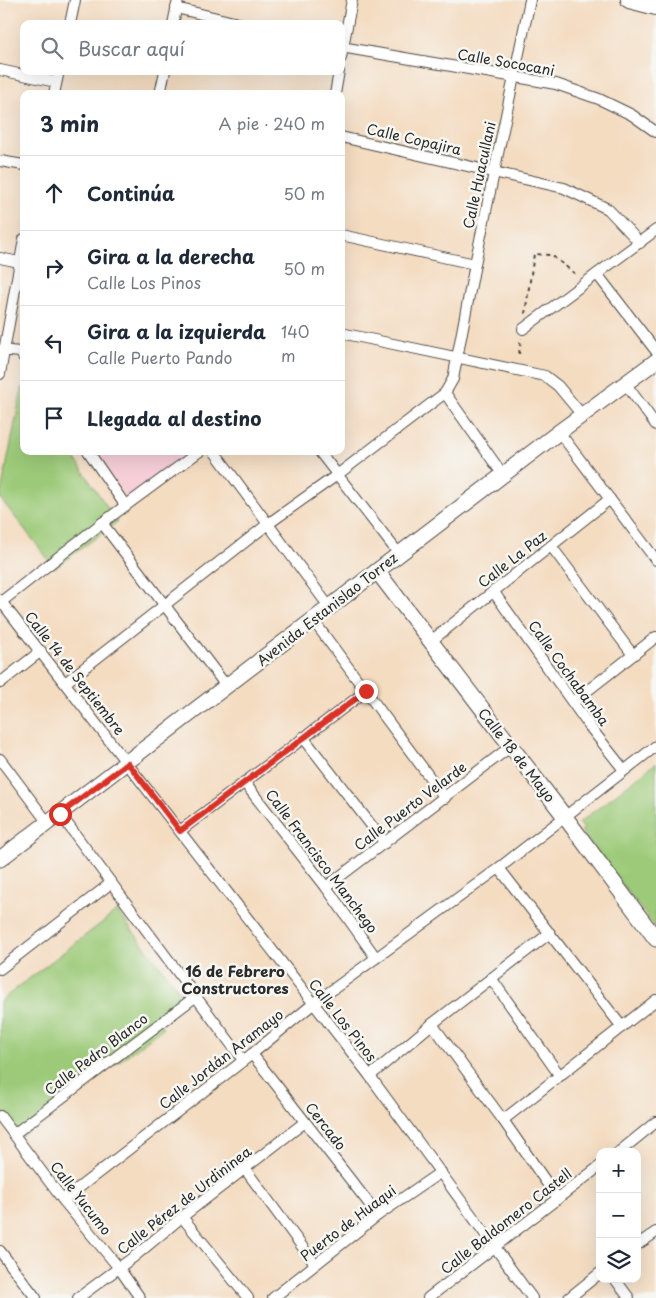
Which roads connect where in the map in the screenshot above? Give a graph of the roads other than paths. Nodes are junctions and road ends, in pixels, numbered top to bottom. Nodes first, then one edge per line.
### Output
1 (75, 0) edge
2 (352, 0) edge
3 (530, 0) edge
4 (628, 0) edge
5 (177, 4) edge
6 (656, 7) edge
7 (71, 20) edge
8 (174, 20) edge
9 (229, 20) edge
10 (345, 33) edge
11 (345, 48) edge
12 (0, 70) edge
13 (20, 74) edge
14 (23, 75) edge
15 (58, 75) edge
16 (163, 75) edge
17 (338, 75) edge
18 (513, 78) junction
19 (56, 82) junction
20 (55, 90) edge
21 (161, 90) edge
22 (336, 90) edge
23 (656, 132) edge
24 (345, 137) edge
25 (0, 161) edge
26 (20, 164) edge
27 (495, 171) junction
28 (656, 230) edge
29 (345, 236) edge
30 (640, 243) junction
31 (0, 258) edge
32 (20, 261) edge
33 (474, 264) junction
34 (20, 266) edge
35 (597, 274) junction
36 (523, 328) road end
37 (345, 334) edge
38 (2, 350) edge
39 (656, 350) edge
40 (20, 353) edge
41 (457, 356) junction
42 (656, 361) edge
43 (0, 374) edge
44 (625, 383) junction
45 (445, 393) junction
46 (582, 415) junction
47 (656, 425) edge
48 (559, 432) junction
49 (91, 455) edge
50 (194, 455) edge
51 (217, 455) edge
52 (322, 455) edge
53 (337, 475) junction
54 (503, 475) junction
55 (610, 499) junction
56 (125, 505) junction
57 (102, 523) junction
58 (268, 524) junction
59 (552, 546) junction
60 (399, 554) junction
61 (656, 560) edge
62 (377, 571) junction
63 (493, 590) junction
64 (1, 601) edge
65 (164, 606) junction
66 (330, 608) junction
67 (313, 620) junction
68 (656, 637) edge
69 (430, 641) junction
70 (41, 651) junction
71 (633, 655) junction
72 (0, 682) edge
73 (65, 683) junction
74 (227, 687) junction
75 (366, 691) junction
76 (572, 702) junction
77 (303, 737) junction
78 (656, 746) edge
79 (510, 747) junction
80 (0, 759) edge
81 (128, 763) junction
82 (624, 770) junction
83 (244, 782) junction
84 (445, 798) junction
85 (565, 817) junction
86 (54, 819) junction
87 (180, 831) junction
88 (386, 843) junction
89 (0, 859) edge
90 (499, 868) junction
91 (111, 883) junction
92 (326, 887) junction
93 (550, 933) junction
94 (656, 938) edge
95 (376, 958) junction
96 (0, 969) edge
97 (491, 978) junction
98 (195, 997) junction
99 (656, 1000) edge
100 (313, 1004) junction
101 (432, 1024) junction
102 (622, 1027) junction
103 (252, 1054) junction
104 (243, 1060) junction
105 (370, 1076) junction
106 (560, 1076) junction
107 (0, 1116) edge
108 (503, 1120) junction
109 (305, 1122) junction
110 (656, 1122) edge
111 (14, 1134) junction
112 (623, 1148) edge
113 (246, 1169) junction
114 (596, 1169) edge
115 (440, 1172) junction
116 (558, 1199) junction
117 (63, 1200) junction
118 (378, 1215) junction
119 (182, 1217) junction
120 (656, 1232) edge
121 (641, 1242) edge
122 (494, 1248) junction
123 (2, 1258) edge
124 (315, 1264) junction
125 (119, 1268) junction
126 (596, 1276) edge
127 (618, 1283) edge
128 (36, 1298) edge
129 (78, 1298) edge
130 (140, 1298) edge
131 (248, 1298) edge
132 (273, 1298) edge
133 (428, 1298) edge
134 (532, 1298) edge
135 (569, 1298) edge
136 (630, 1298) edge

1 - 7 street
2 - 10 street
3 - 18 street, Calle Huacullani
4 - 6 main road
5 - 8 street
5 - 9 street
11 - 18 street, Calle Sococani
12 - 13 street
14 - 19 street
15 - 19 street
16 - 21 street
17 - 22 street
18 - 23 street, Calle Sococani
18 - 27 street, Calle Huacullani
19 - 20 street
24 - 27 street, Calle Copajira
25 - 26 street
27 - 30 street, Calle Copajira
27 - 33 street, Calle Huacullani
28 - 30 street
29 - 33 street
30 - 35 street
31 - 32 street
33 - 41 street, Calle Huacullani
34 - 38 street
35 - 36 street
35 - 39 street
37 - 41 street
38 - 40 street
38 - 43 street
41 - 45 street, Calle Huacullani
41 - 46 street
42 - 44 street, Avenida Estanislao Torrez
44 - 46 street, Avenida Estanislao Torrez
44 - 47 street
45 - 53 street
45 - 54 street
46 - 48 street, Avenida Estanislao Torrez
48 - 54 street, Avenida Estanislao Torrez
48 - 55 street
49 - 56 street
50 - 56 street
51 - 58 street
52 - 53 street
53 - 58 street
53 - 60 street
54 - 60 street, Avenida Estanislao Torrez
55 - 59 street, Calle La Paz
55 - 61 street
56 - 57 street
57 - 64 street
57 - 65 street
58 - 65 street
58 - 66 street
59 - 63 street, Calle La Paz
59 - 71 street
60 - 62 street, Avenida Estanislao Torrez
62 - 66 street, Avenida Estanislao Torrez
62 - 69 street, Calle 18 de Mayo
63 - 69 street, Calle La Paz
63 - 76 street, Calle Cochabamba
64 - 70 street, Calle 14 de Septiembre
65 - 73 street
65 - 74 street
66 - 67 street, Avenida Estanislao Torrez
67 - 74 street, Avenida Estanislao Torrez
67 - 75 street
68 - 71 street
69 - 79 street, Calle 18 de Mayo
70 - 72 street
70 - 73 street, Calle 14 de Septiembre
71 - 76 street
73 - 81 street, Calle 14 de Septiembre
74 - 81 street, Avenida Estanislao Torrez
75 - 77 street
75 - 84 street
76 - 82 street, Calle Cochabamba
77 - 83 street
77 - 88 street
78 - 82 street, Calle Jordán Aramayo
79 - 84 street, Calle Puerto Velarde
79 - 85 street, Calle 18 de Mayo
80 - 86 street
81 - 86 street, Avenida Estanislao Torrez
81 - 87 street, Calle Los Pinos
82 - 85 street, Calle Jordán Aramayo
83 - 87 street
83 - 92 street, Calle Francisco Manchego
84 - 88 street, Calle Puerto Velarde
85 - 90 street, Calle Jordán Aramayo
85 - 94 street, Calle 18 de Mayo
86 - 89 street, Avenida Estanislao Torrez
86 - 91 street
87 - 100 street, Calle Los Pinos
88 - 92 street, Calle Puerto Velarde
90 - 93 street
90 - 95 street, Calle Jordán Aramayo
91 - 96 street
91 - 98 street
92 - 95 street, Calle Francisco Manchego
93 - 97 street
93 - 102 street
95 - 100 street, Calle Jordán Aramayo
97 - 101 street
97 - 106 street
98 - 104 street
98 - 111 street, Calle Pedro Blanco
99 - 102 street
100 - 103 street, Calle Jordán Aramayo
100 - 105 street, Calle Los Pinos
101 - 105 street
101 - 108 street
102 - 106 street
103 - 104 street, Calle Jordán Aramayo
103 - 109 street, Cercado
104 - 117 street, Calle Jordán Aramayo
105 - 115 street, Calle Los Pinos
106 - 108 street
107 - 111 street, Calle Yucumo
108 - 116 street
109 - 113 street, Calle Pérez de Urdininea
109 - 118 street, Cercado
110 - 112 street
111 - 117 street, Calle Yucumo
113 - 119 street, Calle Pérez de Urdininea
113 - 124 street
114 - 116 street, Calle Baldomero Castell
115 - 118 street, Puerto de Huaqui
115 - 122 street, Calle Los Pinos
116 - 122 street, Calle Baldomero Castell
117 - 125 street, Calle Yucumo
118 - 124 street, Puerto de Huaqui
119 - 125 street, Calle Pérez de Urdininea
119 - 131 street
120 - 121 street
122 - 133 street, Calle Baldomero Castell
122 - 134 street, Calle Los Pinos
123 - 128 street
124 - 132 street, Puerto de Huaqui
125 - 129 street, Calle Pérez de Urdininea
125 - 130 street, Calle Yucumo
126 - 135 street
127 - 136 street

